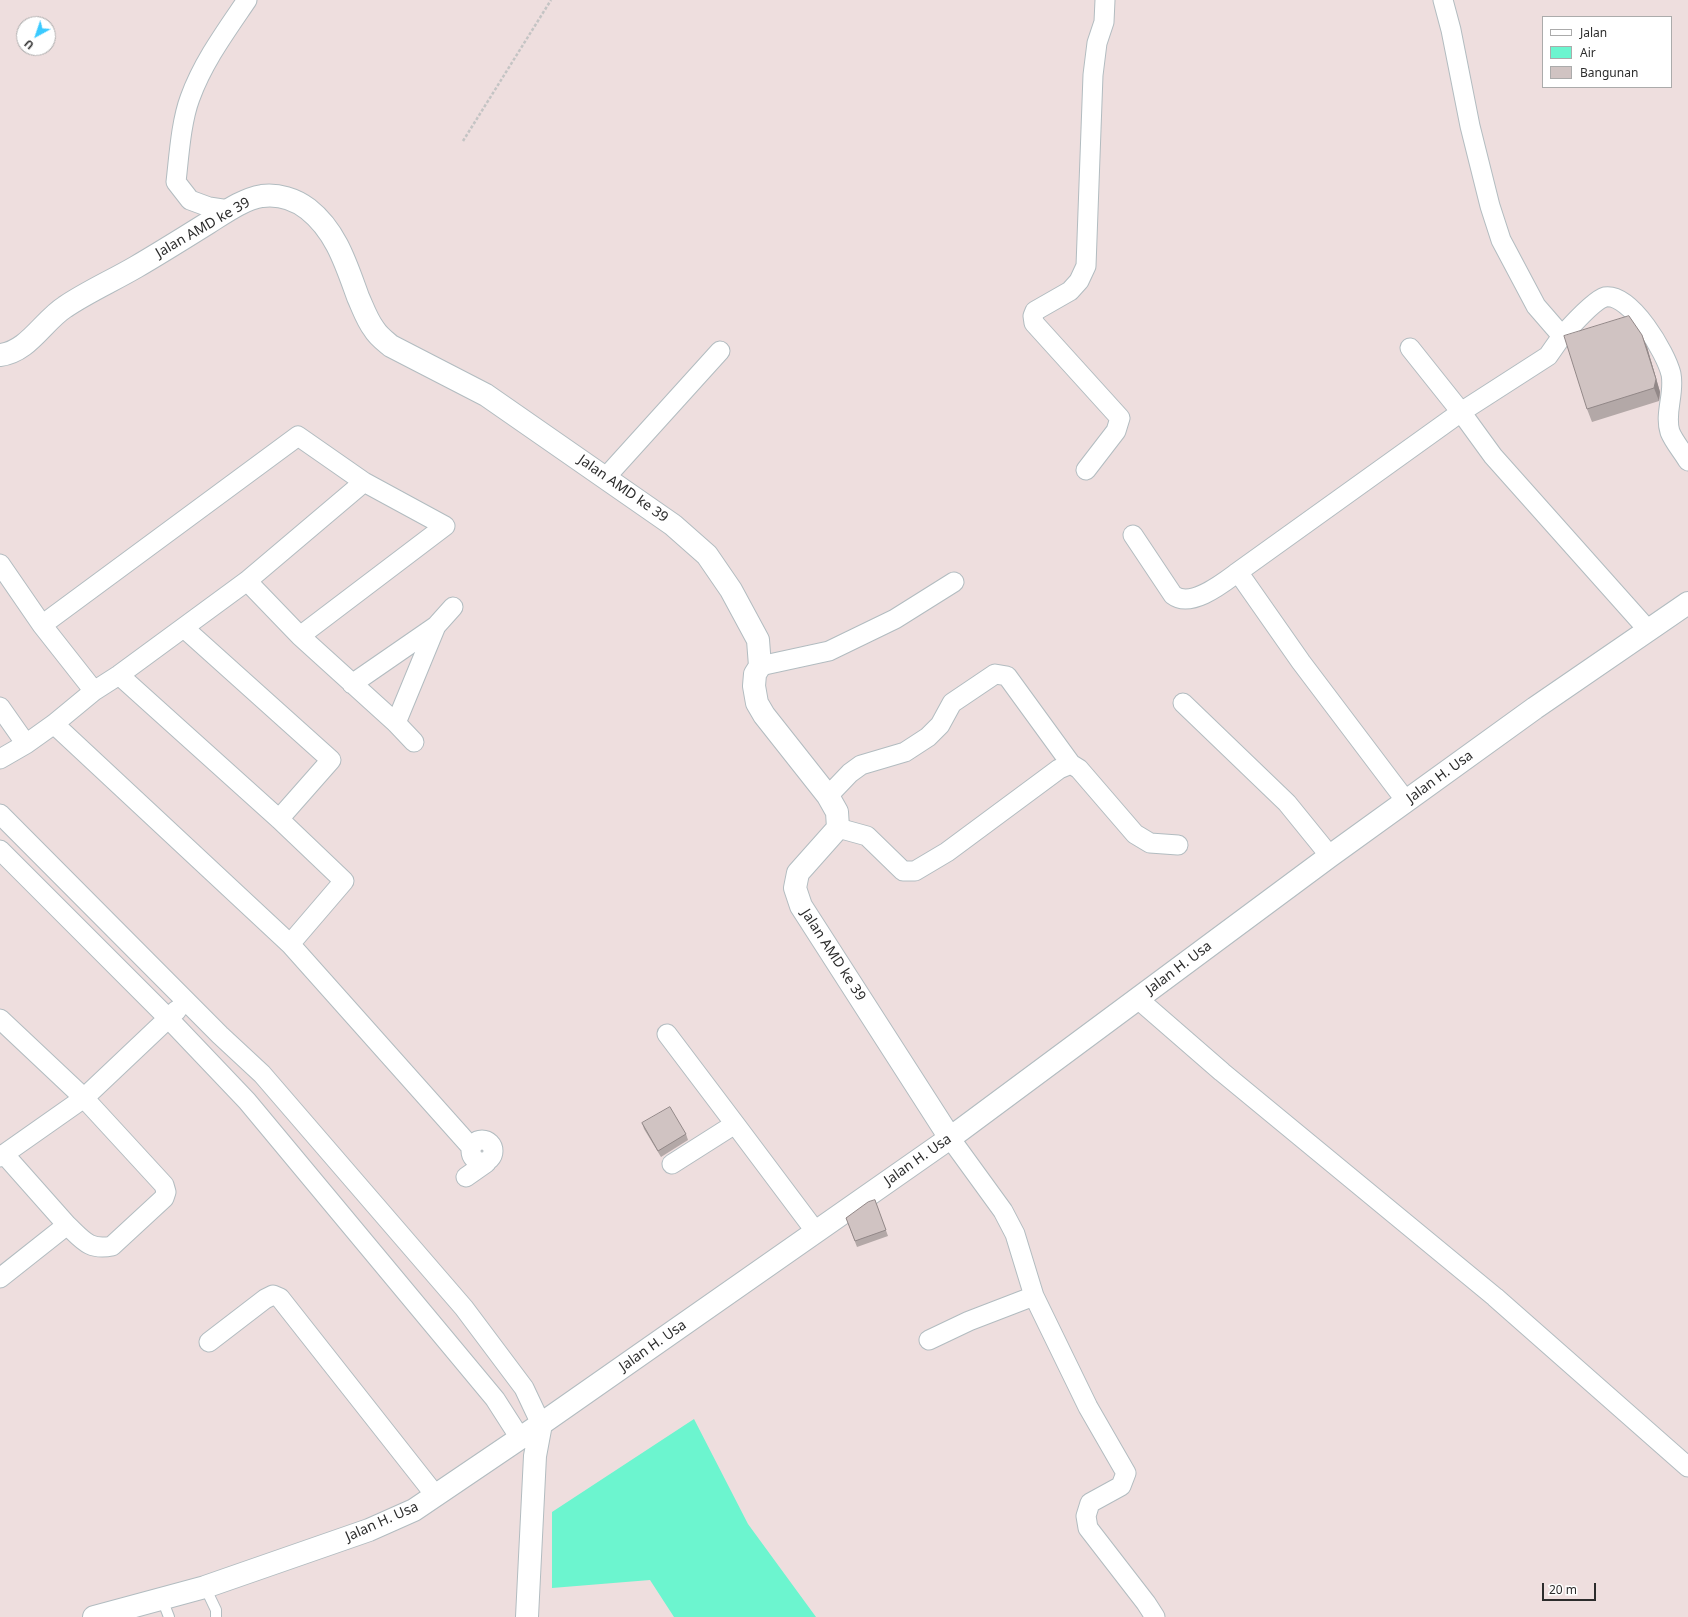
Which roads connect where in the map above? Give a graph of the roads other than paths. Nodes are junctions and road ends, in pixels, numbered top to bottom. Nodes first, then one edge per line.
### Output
1 (246, 0) edge
2 (1105, 0) edge
3 (1443, 0) edge
4 (229, 210) junction
5 (1562, 336) junction
6 (1410, 348) dead end
7 (720, 351) dead end
8 (0, 355) edge
9 (1462, 412) junction
10 (1688, 461) edge
11 (1086, 470) dead end
12 (606, 478) junction
13 (364, 482) junction
14 (1133, 535) dead end
15 (0, 564) edge
16 (1238, 572) junction
17 (246, 581) junction
18 (954, 582) dead end
19 (1688, 603) edge
20 (453, 607) dead end
21 (42, 625) junction
22 (436, 626) junction
23 (184, 628) junction
24 (1649, 630) junction
25 (300, 636) junction
26 (760, 666) junction
27 (119, 675) junction
28 (352, 684) junction
29 (94, 692) junction
30 (1183, 703) dead end
31 (0, 707) edge
32 (396, 723) junction
33 (54, 724) junction
34 (414, 742) dead end
35 (26, 744) junction
36 (0, 759) edge
37 (1071, 764) junction
38 (828, 796) junction
39 (1406, 801) junction
40 (0, 814) edge
41 (279, 819) junction
42 (838, 828) junction
43 (1178, 844) dead end
44 (0, 850) edge
45 (1330, 856) junction
46 (290, 944) junction
47 (1138, 999) junction
48 (187, 1001) junction
49 (168, 1018) junction
50 (0, 1019) edge
51 (667, 1034) dead end
52 (84, 1098) junction
53 (735, 1124) junction
54 (950, 1138) junction
55 (2, 1156) edge
56 (672, 1164) dead end
57 (466, 1177) dead end
58 (67, 1225) junction
59 (816, 1232) junction
60 (0, 1278) edge
61 (1034, 1296) junction
62 (929, 1340) dead end
63 (209, 1342) dead end
64 (541, 1424) junction
65 (520, 1438) junction
66 (535, 1456) junction
67 (1688, 1467) edge
68 (436, 1496) junction
69 (205, 1587) junction
70 (166, 1608) edge
71 (118, 1614) edge
72 (94, 1617) edge
73 (216, 1617) edge
74 (527, 1617) edge
75 (1155, 1617) edge

1 - 4 street
2 - 11 street
3 - 5 street
4 - 8 street, Jalan AMD ke 39
4 - 12 street, Jalan AMD ke 39
5 - 9 street
5 - 10 street
6 - 9 street
7 - 12 street
9 - 16 street
9 - 24 street
12 - 26 street, Jalan AMD ke 39
13 - 17 street
13 - 21 street
13 - 25 street
14 - 16 street
15 - 21 street
16 - 39 street
17 - 23 street
17 - 25 street
18 - 26 street
19 - 24 street, Jalan H. Usa
20 - 22 street
21 - 29 street
22 - 28 street
22 - 32 street
23 - 27 street
23 - 41 street
24 - 39 street, Jalan H. Usa
25 - 28 street
26 - 38 street, Jalan AMD ke 39
27 - 29 street
27 - 41 street
28 - 32 street
29 - 33 street
30 - 45 street
31 - 35 street
32 - 34 street
33 - 35 street
33 - 46 street
35 - 36 street
37 - 38 street
37 - 42 street
37 - 43 street
38 - 42 street, Jalan AMD ke 39
39 - 45 street, Jalan H. Usa
40 - 48 street
41 - 46 street
42 - 54 street, Jalan AMD ke 39
44 - 49 street
45 - 47 street, Jalan H. Usa
46 - 57 street
47 - 54 street, Jalan H. Usa
47 - 67 street
48 - 49 street
48 - 64 street
49 - 52 street
49 - 65 street
50 - 52 street
51 - 53 street
52 - 55 street
52 - 58 street
53 - 56 street
53 - 59 street
54 - 59 street, Jalan H. Usa
54 - 61 street
55 - 58 street
58 - 60 street
59 - 64 street, Jalan H. Usa
61 - 62 street
61 - 75 street
63 - 68 street
64 - 65 street, Jalan H. Usa
64 - 66 street
65 - 66 street
65 - 68 street, Jalan H. Usa
66 - 74 street
68 - 69 street, Jalan H. Usa
69 - 70 street, Jalan H. Usa
69 - 73 lane
70 - 71 street, Jalan H. Usa
71 - 72 street, Jalan H. Usa

